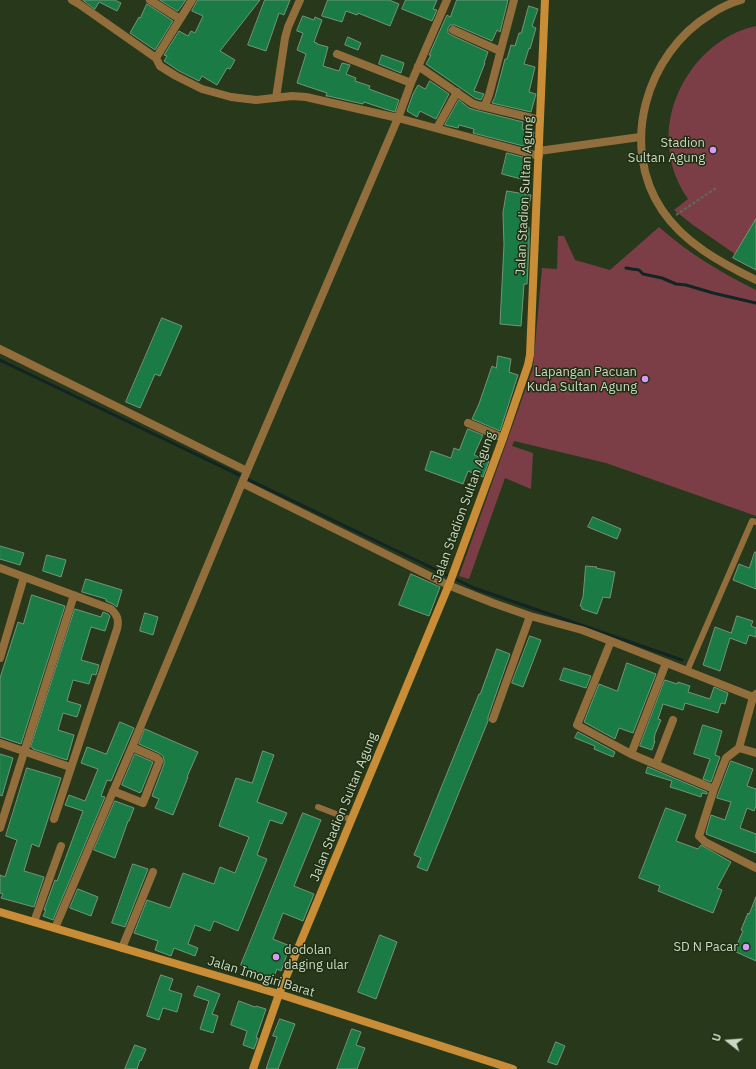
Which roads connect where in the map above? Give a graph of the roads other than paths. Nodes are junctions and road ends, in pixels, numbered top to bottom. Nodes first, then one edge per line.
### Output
1 (150, 0) edge
2 (192, 0) edge
3 (300, 0) edge
4 (447, 0) edge
5 (514, 0) edge
6 (545, 0) edge
7 (737, 0) edge
8 (77, 1) edge
9 (180, 19) junction
10 (453, 30) dead end
11 (500, 51) junction
12 (337, 54) dead end
13 (156, 58) junction
14 (418, 66) junction
15 (411, 83) junction
16 (457, 92) junction
17 (276, 98) junction
18 (482, 106) junction
19 (398, 118) junction
20 (540, 120) junction
21 (437, 128) junction
22 (640, 137) junction
23 (539, 154) junction
24 (756, 280) edge
25 (0, 349) edge
26 (468, 423) dead end
27 (503, 438) junction
28 (245, 477) junction
29 (756, 522) edge
30 (0, 568) edge
31 (24, 577) junction
32 (449, 583) junction
33 (74, 596) junction
34 (530, 616) junction
35 (611, 641) junction
36 (0, 658) edge
37 (666, 663) junction
38 (687, 671) junction
39 (754, 696) edge
40 (493, 719) dead end
41 (672, 720) dead end
42 (0, 743) edge
43 (132, 747) junction
44 (739, 748) junction
45 (24, 751) junction
46 (756, 753) edge
47 (631, 754) junction
48 (656, 764) junction
49 (70, 767) junction
50 (714, 789) junction
51 (113, 791) junction
52 (318, 806) dead end
53 (54, 819) dead end
54 (352, 820) junction
55 (0, 828) edge
56 (61, 846) dead end
57 (756, 868) edge
58 (153, 872) dead end
59 (0, 912) edge
60 (34, 922) junction
61 (55, 928) junction
62 (122, 948) junction
63 (279, 994) junction
64 (253, 1069) edge
65 (513, 1069) edge

1 - 9 street
2 - 9 street
3 - 17 street
4 - 14 street
5 - 11 street
6 - 20 main road, Jalan Stadion Sultan Agung
7 - 22 street
8 - 13 street
9 - 13 street
10 - 11 street
11 - 18 street
12 - 15 street
13 - 17 street
14 - 15 street
14 - 16 street
15 - 19 street
16 - 18 street
16 - 21 street
17 - 19 street
18 - 20 street
19 - 21 street
19 - 28 street
20 - 23 main road, Jalan Stadion Sultan Agung
21 - 23 street
22 - 23 street
22 - 24 street
23 - 27 main road, Jalan Stadion Sultan Agung
25 - 28 street
26 - 27 street
27 - 32 main road, Jalan Stadion Sultan Agung
28 - 32 street
28 - 43 street
29 - 38 lane
30 - 31 street
31 - 33 street
31 - 36 street
32 - 34 street
32 - 54 main road, Jalan Stadion Sultan Agung
33 - 45 street
33 - 49 street
34 - 35 street
34 - 40 street
35 - 37 street
35 - 47 street
37 - 38 street
37 - 47 street
38 - 39 street
39 - 44 street
41 - 48 street
42 - 45 street
43 - 51 street
43 - 51 street
44 - 46 street
44 - 50 street
45 - 49 street
45 - 55 street
47 - 48 street
48 - 50 street
49 - 53 street
50 - 57 street
51 - 61 street
52 - 54 lane
54 - 63 main road, Jalan Stadion Sultan Agung
56 - 60 street
58 - 62 street
59 - 60 main road, Jalan Imogiri Barat
60 - 61 main road, Jalan Imogiri Barat
61 - 62 main road, Jalan Imogiri Barat
62 - 63 main road, Jalan Imogiri Barat
63 - 64 main road, Jalan Stadion Sultan Agung
63 - 65 main road, Jalan Imogiri Barat

